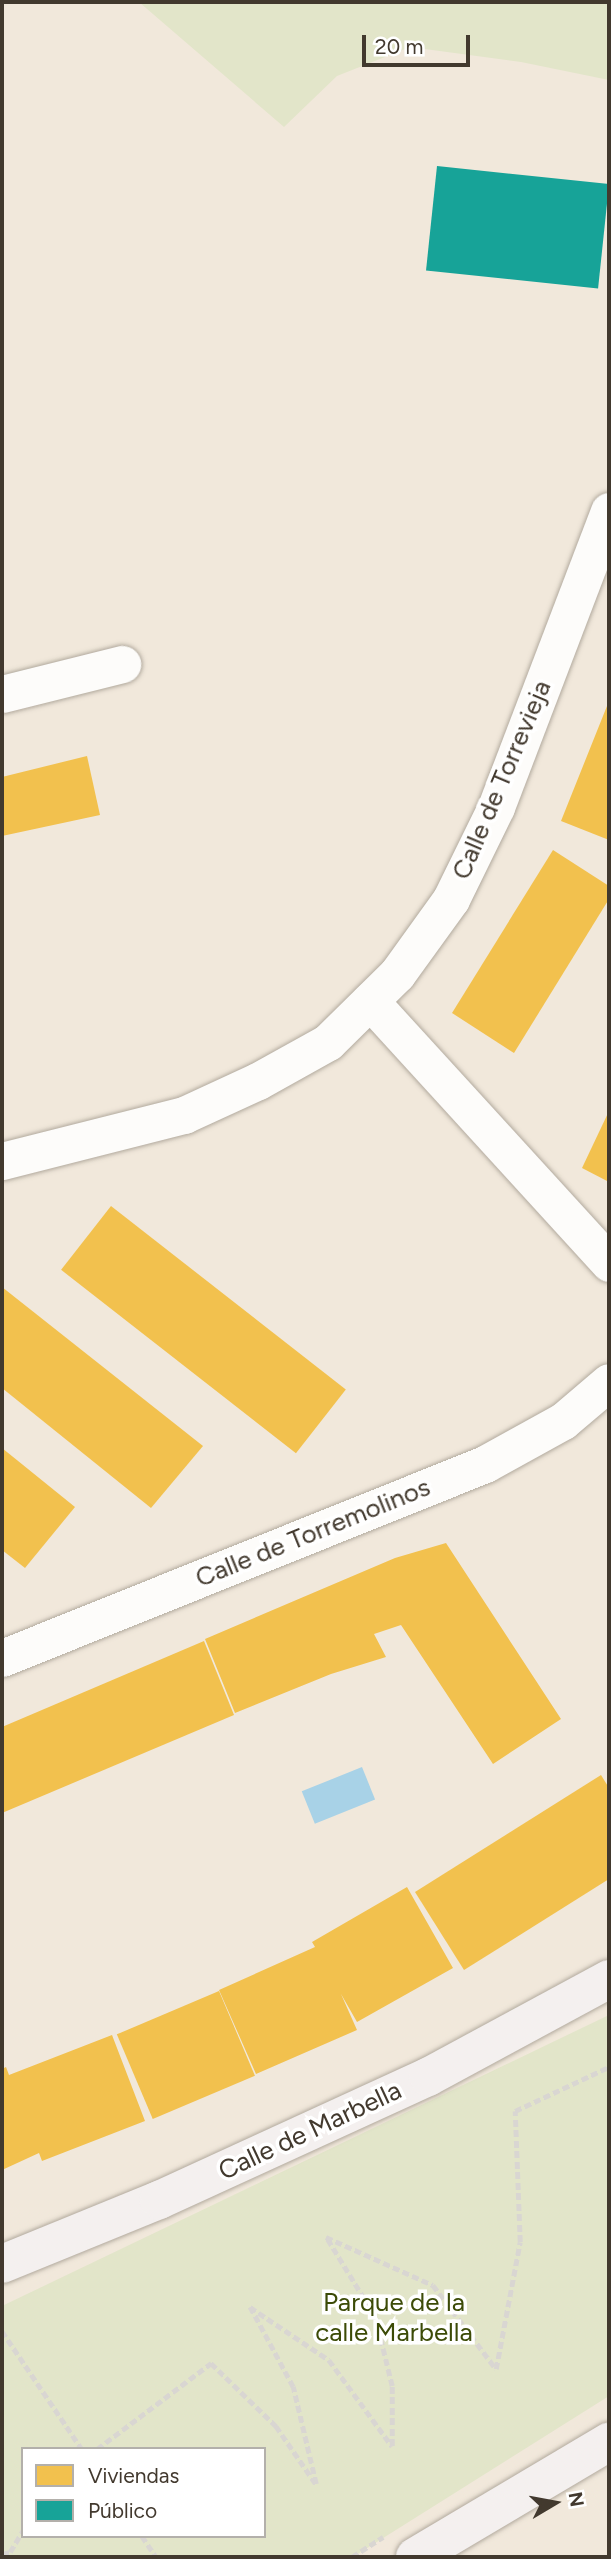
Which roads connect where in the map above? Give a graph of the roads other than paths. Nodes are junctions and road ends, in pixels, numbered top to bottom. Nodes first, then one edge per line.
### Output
1 (609, 511) edge
2 (121, 664) dead end
3 (2, 694) edge
4 (370, 1001) junction
5 (2, 1161) edge
6 (609, 1263) edge
7 (609, 1382) edge
8 (2, 1658) edge
9 (609, 1979) edge
10 (2, 2264) edge
11 (609, 2442) edge
12 (415, 2557) edge

1 - 4 street, Calle de Torrevieja
2 - 3 street
4 - 5 street, Calle de Torrevieja
4 - 6 street
7 - 8 street, Calle de Torremolinos
9 - 10 street, Calle de Marbella
11 - 12 street

